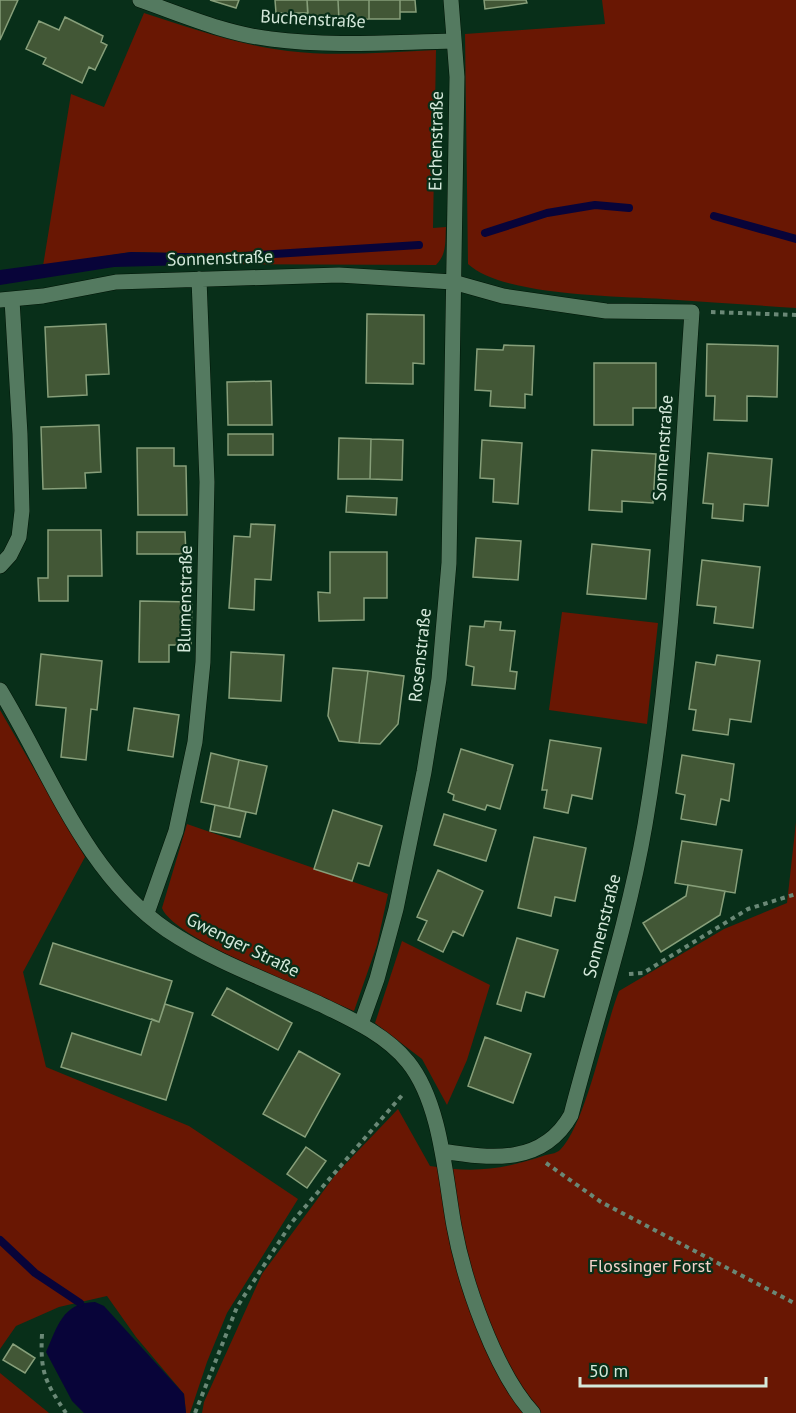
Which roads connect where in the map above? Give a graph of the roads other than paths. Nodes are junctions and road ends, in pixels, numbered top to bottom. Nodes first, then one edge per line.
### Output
1 (140, 0) edge
2 (451, 0) edge
3 (454, 41) junction
4 (199, 279) junction
5 (453, 282) junction
6 (6, 300) edge
7 (0, 566) edge
8 (0, 690) edge
9 (147, 914) junction
10 (361, 1024) junction
11 (442, 1151) junction
12 (533, 1413) edge

1 - 3 street, Buchenstraße
2 - 3 street, Eichenstraße
3 - 5 street, Eichenstraße
4 - 5 street, Sonnenstraße
4 - 6 street, Sonnenstraße
4 - 9 street, Blumenstraße
5 - 10 street, Rosenstraße
5 - 11 street, Sonnenstraße
6 - 7 street, Sonnenstraße
8 - 9 street, Gwenger Straße
9 - 10 street, Gwenger Straße
10 - 11 street, Gwenger Straße
11 - 12 street, Gwenger Straße

